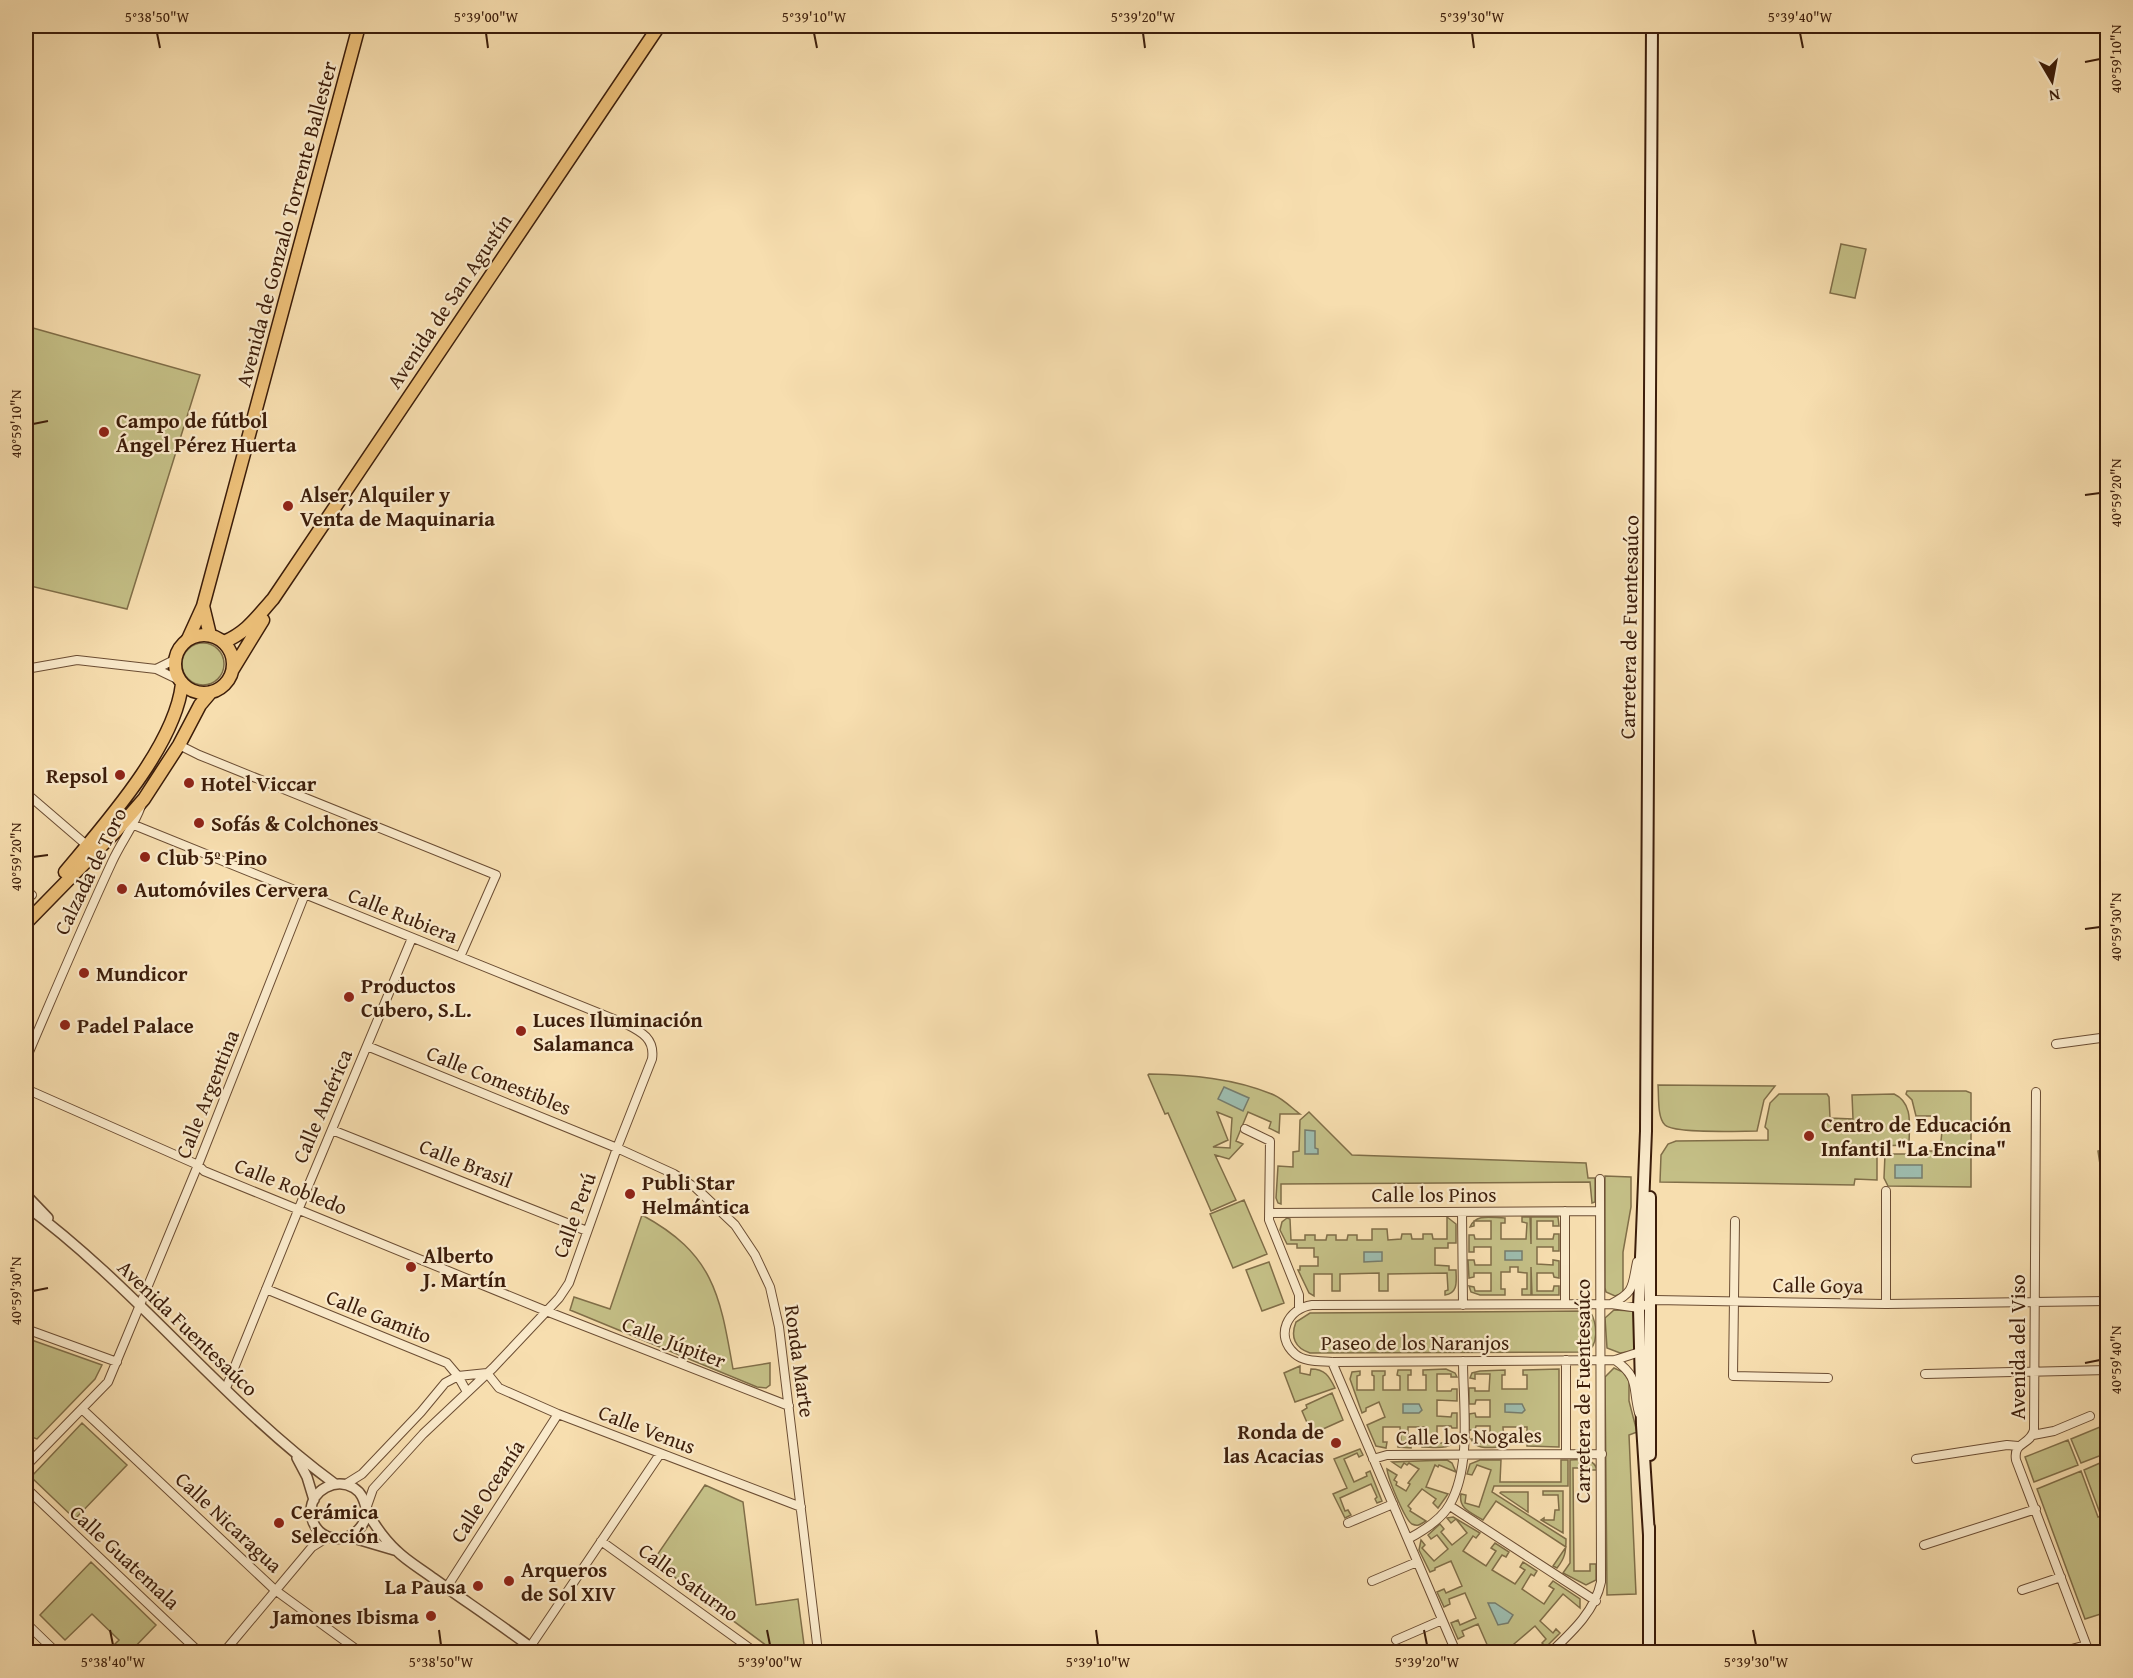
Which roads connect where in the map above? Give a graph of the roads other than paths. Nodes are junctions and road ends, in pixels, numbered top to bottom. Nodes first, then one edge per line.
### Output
1 (359, 26) edge
2 (659, 26) edge
3 (1652, 26) edge
4 (273, 599) junction
5 (203, 606) junction
6 (210, 635) junction
7 (188, 639) junction
8 (224, 642) junction
9 (174, 660) junction
10 (26, 669) edge
11 (156, 669) junction
12 (232, 670) junction
13 (181, 682) junction
14 (211, 692) junction
15 (179, 745) junction
16 (26, 793) edge
17 (144, 798) junction
18 (134, 825) junction
19 (83, 842) dead end
20 (305, 894) junction
21 (26, 922) edge
22 (412, 938) junction
23 (460, 957) junction
24 (2108, 1037) edge
25 (2056, 1044) dead end
26 (652, 1045) joint
27 (367, 1046) junction
28 (26, 1059) edge
29 (26, 1089) edge
30 (2036, 1092) dead end
31 (1245, 1129) dead end
32 (332, 1130) junction
33 (1646, 1131) junction
34 (617, 1148) junction
35 (198, 1165) junction
36 (1600, 1179) dead end
37 (1886, 1191) dead end
38 (26, 1195) edge
39 (26, 1206) edge
40 (299, 1208) junction
41 (1600, 1210) junction
42 (1565, 1211) junction
43 (1462, 1212) junction
44 (1269, 1213) junction
45 (1735, 1221) dead end
46 (55, 1227) junction
47 (587, 1231) junction
48 (1641, 1242) junction
49 (1640, 1274) junction
50 (266, 1289) junction
51 (2108, 1301) edge
52 (1650, 1302) junction
53 (1734, 1302) junction
54 (2035, 1303) junction
55 (1565, 1304) junction
56 (1600, 1304) junction
57 (1611, 1304) junction
58 (1886, 1304) junction
59 (139, 1305) junction
60 (1463, 1305) junction
61 (1299, 1308) junction
62 (1640, 1308) junction
63 (546, 1311) junction
64 (26, 1329) edge
65 (1645, 1350) junction
66 (1566, 1360) junction
67 (1601, 1360) junction
68 (1615, 1360) junction
69 (1463, 1361) junction
70 (117, 1362) junction
71 (1332, 1362) junction
72 (2108, 1370) edge
73 (2034, 1372) junction
74 (487, 1373) junction
75 (1925, 1374) dead end
76 (458, 1376) junction
77 (1828, 1378) dead end
78 (226, 1388) junction
79 (466, 1392) junction
80 (789, 1406) junction
81 (82, 1409) junction
82 (558, 1414) junction
83 (2090, 1416) dead end
84 (1642, 1425) junction
85 (2032, 1436) junction
86 (2018, 1446) junction
87 (660, 1454) junction
88 (1464, 1454) junction
89 (1566, 1454) junction
90 (1602, 1454) junction
91 (296, 1456) junction
92 (1373, 1459) junction
93 (1916, 1459) dead end
94 (26, 1466) edge
95 (335, 1484) junction
96 (346, 1484) junction
97 (26, 1488) edge
98 (314, 1500) junction
99 (1393, 1504) junction
100 (1450, 1506) junction
101 (801, 1507) junction
102 (367, 1509) junction
103 (2036, 1509) junction
104 (1348, 1523) dead end
105 (316, 1526) junction
106 (1649, 1535) junction
107 (328, 1537) junction
108 (350, 1537) junction
109 (1408, 1539) junction
110 (601, 1541) junction
111 (1924, 1545) dead end
112 (312, 1547) junction
113 (396, 1551) junction
114 (1417, 1562) junction
115 (2061, 1577) junction
116 (1372, 1581) dead end
117 (447, 1587) junction
118 (274, 1590) junction
119 (2022, 1590) dead end
120 (1596, 1601) junction
121 (1442, 1620) junction
122 (26, 1623) edge
123 (1396, 1640) dead end
124 (2088, 1649) edge
125 (533, 1650) edge
126 (56, 1653) edge
127 (199, 1653) edge
128 (224, 1653) edge
129 (360, 1653) edge
130 (755, 1653) edge
131 (818, 1653) edge
132 (1456, 1653) edge
133 (1551, 1653) edge
134 (1649, 1653) edge
135 (2061, 1653) edge

1 - 5 main road, Avenida de Gonzalo Torrente Ballester
2 - 4 main road, Avenida de San Agustín
3 - 33 main road, Carretera de Fuentesaúco
4 - 8 main road, Avenida de San Agustín
4 - 12 main road, Avenida de San Agustín
5 - 6 main road, Avenida de Gonzalo Torrente Ballester
5 - 7 main road, Avenida de Gonzalo Torrente Ballester
6 - 7 main road
6 - 8 main road
7 - 9 main road
8 - 12 main road
9 - 11 street
9 - 13 main road
10 - 11 street
11 - 13 street
12 - 14 main road
13 - 14 main road
13 - 21 main road
14 - 15 main road
15 - 17 main road
15 - 23 street
16 - 19 street
17 - 18 street, Calzada de Toro
17 - 21 main road
18 - 20 street, Calle Rubiera
18 - 28 street, Calzada de Toro
20 - 22 street, Calle Rubiera
20 - 35 street, Calle Argentina
22 - 23 street, Calle Rubiera
22 - 27 street, Calle América
23 - 26 street, Calle Rubiera
24 - 25 street
26 - 34 street, Calle Perú
27 - 32 street, Calle América
27 - 34 street, Calle Comestibles
29 - 35 street, Calle Robledo
30 - 54 street, Avenida del Viso
31 - 44 street
32 - 40 street, Calle América
32 - 47 street, Calle Brasil
33 - 48 main road, Carretera de Fuentesaúco
33 - 52 main road, Carretera de Fuentesaúco
34 - 47 street, Calle Perú
34 - 80 street, Ronda Marte
35 - 40 street, Calle Robledo
35 - 59 street, Calle Argentina
36 - 41 street, Carretera de Fuentesaúco
37 - 58 street, Calle Goya
38 - 46 street, Avenida Fuentesaúco
39 - 46 street, Avenida Fuentesaúco
40 - 50 street, Calle América
40 - 63 street, Calle Robledo
41 - 42 street, Calle los Pinos
41 - 56 street, Carretera de Fuentesaúco
42 - 43 street, Calle los Pinos
42 - 55 street
43 - 44 street, Calle los Pinos
43 - 60 street
44 - 61 street
45 - 53 street
46 - 59 street, Avenida Fuentesaúco
47 - 63 street, Calle Perú
48 - 49 main road, Carretera de Fuentesaúco
48 - 57 street
49 - 52 main road
49 - 62 main road, Carretera de Fuentesaúco
50 - 76 street, Calle Gamito
50 - 78 street, Calle América
51 - 54 street
52 - 53 street, Calle Goya
52 - 62 street, Calle Goya
52 - 65 main road, Carretera de Fuentesaúco
53 - 58 street, Calle Goya
53 - 77 street
54 - 58 street
54 - 73 street, Avenida del Viso
55 - 56 street, Paseo de los Naranjos
55 - 60 street, Paseo de los Naranjos
56 - 57 street, Paseo de los Naranjos
56 - 67 street, Carretera de Fuentesaúco
57 - 62 street, Paseo de los Naranjos
59 - 70 street, Calle Argentina
59 - 78 street, Avenida Fuentesaúco
60 - 61 street, Paseo de los Naranjos
61 - 71 street, Paseo de los Naranjos
62 - 65 main road, Carretera de Fuentesaúco
63 - 74 street, Calle Perú
63 - 80 street, Calle Júpiter
64 - 70 street
65 - 68 street, Paseo de los Naranjos
65 - 84 main road, Carretera de Fuentesaúco
65 - 106 main road, Carretera de Fuentesaúco
66 - 67 street, Paseo de los Naranjos
66 - 69 street, Paseo de los Naranjos
66 - 89 street
67 - 68 street, Paseo de los Naranjos
67 - 90 street, Carretera de Fuentesaúco
68 - 84 street
69 - 71 street, Paseo de los Naranjos
69 - 88 street
70 - 81 street, Calle Argentina
71 - 92 street
72 - 73 street
73 - 75 street
73 - 85 street, Avenida del Viso
74 - 76 street
74 - 79 street, Calle Perú
74 - 82 street, Calle Venus
76 - 79 street, Calle Gamito
76 - 96 street
78 - 91 street, Avenida Fuentesaúco
79 - 102 street, Calle Perú
80 - 101 street, Ronda Marte
81 - 94 street, Calle Argentina
81 - 118 street, Calle Nicaragua
82 - 87 street, Calle Venus
82 - 117 street, Calle Oceanía
83 - 85 street
84 - 106 main road, Carretera de Fuentesaúco
85 - 86 street, Avenida del Viso
86 - 93 street
86 - 103 street, Avenida del Viso
87 - 101 street, Calle Venus
87 - 110 street
88 - 89 street, Calle los Nogales
88 - 92 street, Calle los Nogales
88 - 100 street
89 - 90 street, Calle los Nogales
90 - 120 street, Carretera de Fuentesaúco
91 - 95 street, Avenida Fuentesaúco
91 - 98 street, Avenida Fuentesaúco
92 - 99 street
95 - 96 street
95 - 98 street
96 - 102 street
97 - 127 street, Calle Guatemala
98 - 105 street
99 - 104 street
99 - 109 street
100 - 109 street
100 - 120 street
101 - 131 street, Ronda Marte
102 - 108 street
102 - 113 street
103 - 111 street
103 - 115 street, Avenida del Viso
105 - 107 street
105 - 112 street
106 - 134 main road, Carretera de Fuentesaúco
107 - 108 street
107 - 112 street
108 - 113 street
109 - 114 street
110 - 125 street
110 - 130 street, Calle Saturno
112 - 118 street
113 - 117 street
114 - 116 street
114 - 121 street
115 - 119 street
115 - 124 street, Avenida del Viso
117 - 125 street
118 - 128 street
118 - 129 street, Calle Nicaragua
120 - 133 street
121 - 123 street
121 - 132 street
122 - 126 street
124 - 135 street

